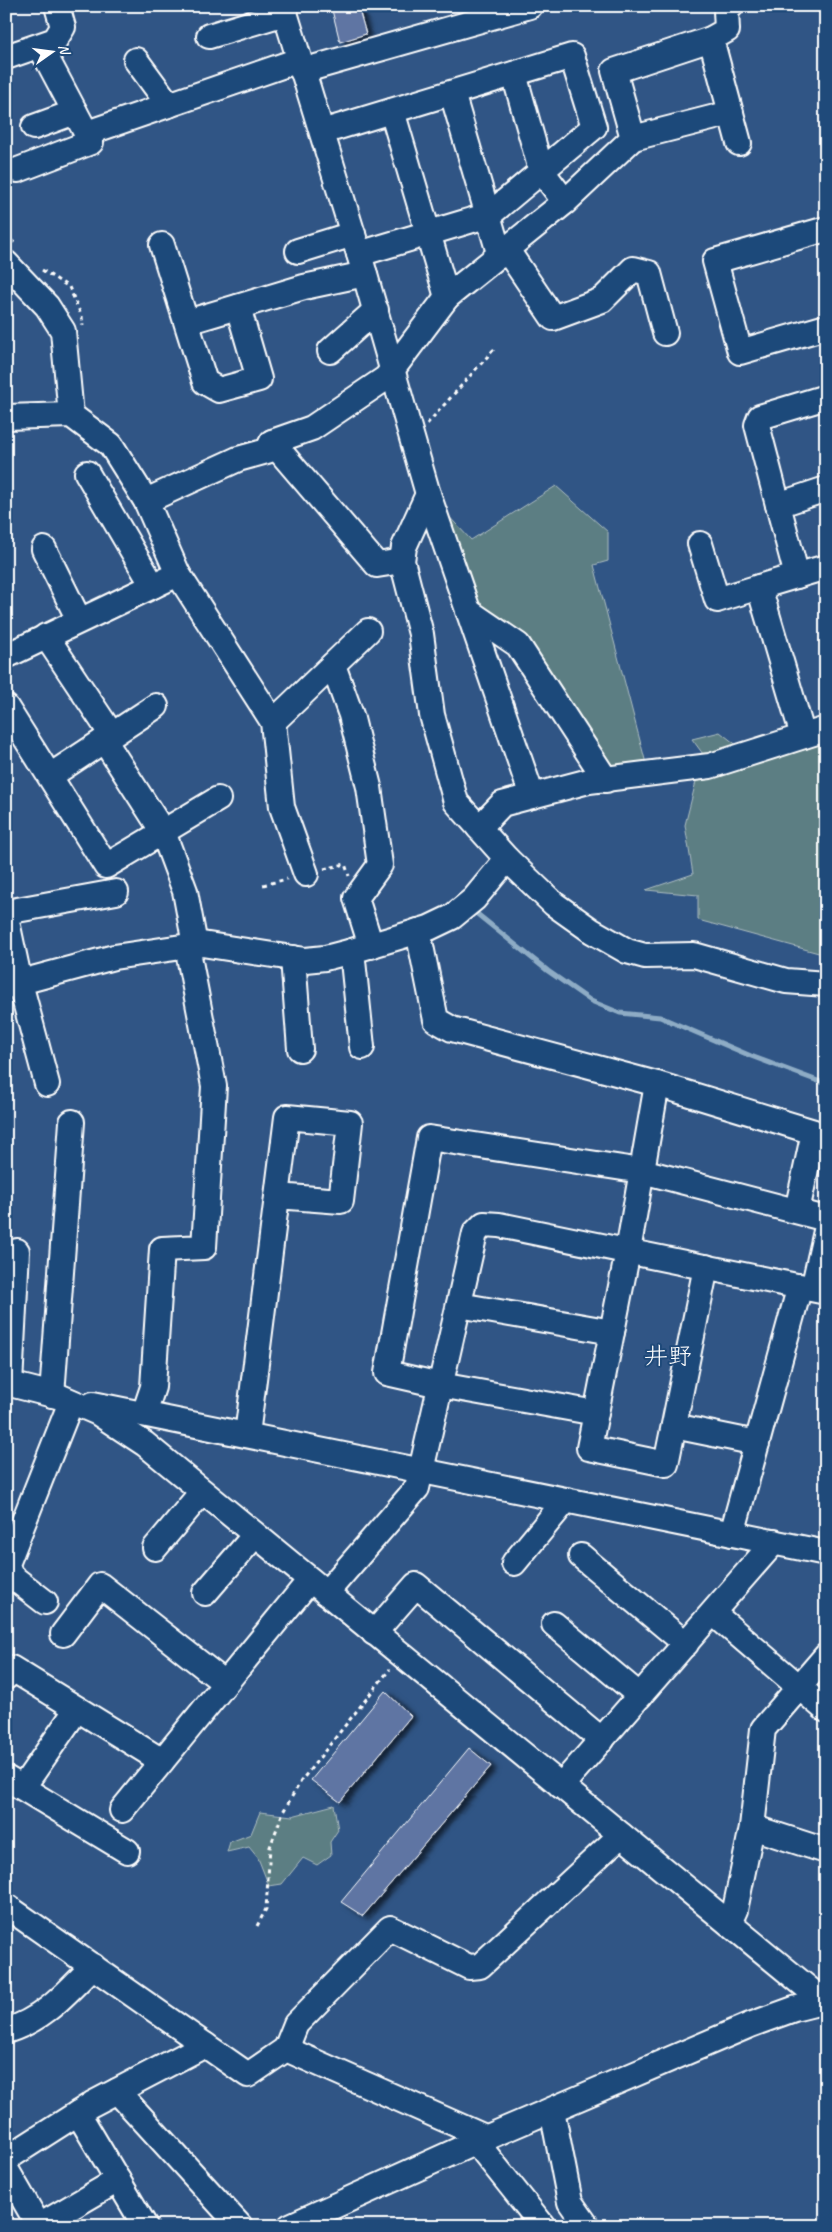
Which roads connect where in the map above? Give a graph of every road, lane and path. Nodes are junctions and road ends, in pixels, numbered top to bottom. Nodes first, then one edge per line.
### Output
1 (57, 6) edge
2 (530, 6) edge
3 (731, 6) edge
4 (284, 10) edge
5 (496, 11) edge
6 (209, 36) dead end
7 (710, 39) junction
8 (40, 46) junction
9 (6, 57) edge
10 (136, 60) dead end
11 (300, 65) junction
12 (514, 74) junction
13 (452, 93) junction
14 (169, 105) junction
15 (392, 111) junction
16 (76, 112) junction
17 (731, 113) junction
18 (34, 127) dead end
19 (322, 132) junction
20 (87, 133) junction
21 (633, 138) junction
22 (739, 143) dead end
23 (18, 170) dead end
24 (541, 170) junction
25 (565, 202) junction
26 (489, 215) junction
27 (826, 229) edge
28 (428, 232) junction
29 (162, 246) dead end
30 (298, 251) dead end
31 (504, 253) junction
32 (359, 254) junction
33 (6, 263) edge
34 (447, 297) junction
35 (238, 307) junction
36 (376, 310) junction
37 (187, 322) junction
38 (826, 327) edge
39 (664, 333) dead end
40 (495, 348) dead end
41 (330, 351) dead end
42 (393, 369) junction
43 (826, 398) edge
44 (72, 415) junction
45 (6, 417) edge
46 (412, 440) junction
47 (272, 442) junction
48 (87, 473) dead end
49 (826, 490) edge
50 (428, 494) junction
51 (146, 502) junction
52 (778, 505) junction
53 (700, 544) dead end
54 (44, 549) dead end
55 (402, 561) junction
56 (826, 567) edge
57 (178, 574) junction
58 (797, 576) junction
59 (152, 586) junction
60 (759, 587) junction
61 (468, 611) junction
62 (78, 620) junction
63 (368, 631) dead end
64 (46, 636) junction
65 (6, 656) edge
66 (333, 665) junction
67 (6, 706) edge
68 (156, 706) dead end
69 (273, 722) junction
70 (826, 729) edge
71 (804, 736) junction
72 (108, 738) junction
73 (50, 776) junction
74 (606, 780) junction
75 (532, 796) junction
76 (218, 799) dead end
77 (479, 828) junction
78 (163, 832) junction
79 (507, 859) junction
80 (306, 874) dead end
81 (116, 892) dead end
82 (6, 912) edge
83 (6, 917) edge
84 (418, 931) junction
85 (191, 945) junction
86 (362, 949) junction
87 (10, 955) edge
88 (293, 958) junction
89 (13, 984) edge
90 (826, 984) edge
91 (362, 1047) dead end
92 (300, 1049) dead end
93 (47, 1084) dead end
94 (657, 1084) junction
95 (72, 1122) dead end
96 (642, 1170) junction
97 (277, 1196) dead end
98 (797, 1211) junction
99 (826, 1219) edge
100 (826, 1231) edge
101 (17, 1251) dead end
102 (628, 1251) junction
103 (706, 1267) junction
104 (813, 1289) edge
105 (459, 1305) junction
106 (612, 1332) junction
107 (8, 1384) edge
108 (440, 1385) junction
109 (62, 1398) junction
110 (596, 1413) junction
111 (144, 1414) junction
112 (674, 1426) junction
113 (247, 1435) junction
114 (757, 1443) junction
115 (421, 1470) junction
116 (202, 1492) junction
117 (566, 1500) junction
118 (732, 1534) junction
119 (255, 1535) junction
120 (774, 1542) junction
121 (155, 1548) dead end
122 (826, 1553) edge
123 (581, 1556) dead end
124 (514, 1562) dead end
125 (318, 1587) junction
126 (206, 1593) dead end
127 (45, 1602) dead end
128 (713, 1613) junction
129 (554, 1624) dead end
130 (374, 1633) junction
131 (63, 1634) dead end
132 (686, 1644) junction
133 (402, 1655) junction
134 (826, 1656) edge
135 (6, 1676) edge
136 (225, 1683) junction
137 (800, 1687) junction
138 (640, 1696) junction
139 (77, 1709) junction
140 (826, 1710) edge
141 (602, 1740) junction
142 (162, 1761) junction
143 (14, 1783) edge
144 (561, 1786) junction
145 (122, 1810) dead end
146 (752, 1827) junction
147 (621, 1835) junction
148 (127, 1851) dead end
149 (826, 1851) edge
150 (6, 1906) edge
151 (729, 1924) junction
152 (257, 1926) dead end
153 (92, 1966) junction
154 (825, 2002) edge
155 (6, 2031) edge
156 (205, 2044) junction
157 (286, 2049) junction
158 (117, 2092) junction
159 (552, 2110) junction
160 (78, 2113) junction
161 (482, 2140) junction
162 (6, 2159) edge
163 (6, 2169) edge
164 (118, 2180) junction
165 (39, 2226) edge
166 (145, 2226) edge
167 (240, 2226) edge
168 (290, 2226) edge
169 (544, 2226) edge
170 (587, 2226) edge

1 - 8 street
2 - 5 street
3 - 7 street
4 - 6 street
4 - 11 street
5 - 11 street
7 - 17 street
7 - 21 street
8 - 9 street
8 - 16 street
10 - 14 street
11 - 14 street
11 - 19 street
12 - 13 street
12 - 24 street
12 - 24 street
13 - 15 street
13 - 26 street
14 - 20 street
15 - 19 street
15 - 28 street
16 - 18 street
16 - 20 street
17 - 21 street
17 - 22 street
19 - 32 street
20 - 23 street
21 - 25 street
24 - 25 street
24 - 26 street
25 - 31 street
26 - 28 street
26 - 31 street
27 - 38 street
28 - 32 street
28 - 34 street
29 - 37 street
30 - 32 street
31 - 34 street
31 - 39 street
32 - 35 street
32 - 36 street
33 - 44 street
34 - 42 street
35 - 37 street
35 - 37 street
36 - 41 street
36 - 42 street
40 - 46 path
42 - 46 street
42 - 47 street
43 - 52 street
44 - 45 street
44 - 51 street
46 - 50 street
47 - 51 street
47 - 55 street
48 - 59 street
49 - 52 street
50 - 55 street
50 - 61 street
51 - 57 street
52 - 58 street
53 - 60 street
54 - 62 street
55 - 77 street
56 - 58 street
57 - 59 street
57 - 69 street
58 - 60 street
59 - 62 street
60 - 71 street
61 - 74 street
61 - 75 street
62 - 64 street
63 - 66 street
64 - 65 street
64 - 72 street
66 - 69 street
66 - 86 street
67 - 73 street
68 - 72 street
69 - 80 street
70 - 71 street
71 - 74 street
72 - 73 street
72 - 78 street
73 - 78 street
74 - 75 street
75 - 77 street
76 - 78 street
77 - 79 street
78 - 85 street
79 - 84 street
79 - 90 street
81 - 82 street
83 - 87 street
84 - 86 street
84 - 94 street
85 - 88 street
85 - 89 street
85 - 111 street
86 - 88 street
86 - 91 street
87 - 89 street
88 - 92 street
89 - 93 street
94 - 96 street
94 - 98 street
95 - 109 street
96 - 98 street
96 - 102 street
96 - 108 street
97 - 113 street
98 - 99 street
100 - 104 street
101 - 107 street
102 - 103 street
102 - 105 street
102 - 106 street
103 - 104 street
103 - 112 street
104 - 114 street
105 - 106 street
105 - 108 street
106 - 110 street
107 - 109 street
108 - 110 street
108 - 115 street
109 - 111 street
109 - 116 street
109 - 127 street
110 - 112 street
111 - 113 street
112 - 114 street
113 - 115 street
114 - 118 street
115 - 117 street
115 - 125 street
116 - 119 street
116 - 121 street
117 - 118 street
117 - 124 street
118 - 120 street
119 - 125 street
119 - 126 street
120 - 122 street
120 - 128 street
123 - 132 street
125 - 130 street
125 - 136 street
128 - 132 street
128 - 137 street
129 - 138 street
130 - 133 street
130 - 141 street
131 - 136 street
132 - 138 street
133 - 144 street
133 - 152 path
134 - 137 street
135 - 139 street
136 - 142 street
137 - 140 street
137 - 146 street
138 - 141 street
139 - 142 street
139 - 143 street
141 - 144 street
142 - 145 street
143 - 148 street
144 - 147 street
146 - 149 street
146 - 151 street
147 - 151 street
147 - 157 street
150 - 153 street
151 - 154 street
153 - 155 street
153 - 156 street
154 - 159 street
156 - 157 street
156 - 158 street
157 - 161 street
158 - 160 street
158 - 167 street
159 - 161 street
159 - 170 street
160 - 162 street
160 - 164 street
161 - 168 street
161 - 169 street
163 - 165 street
164 - 165 street
164 - 166 street

